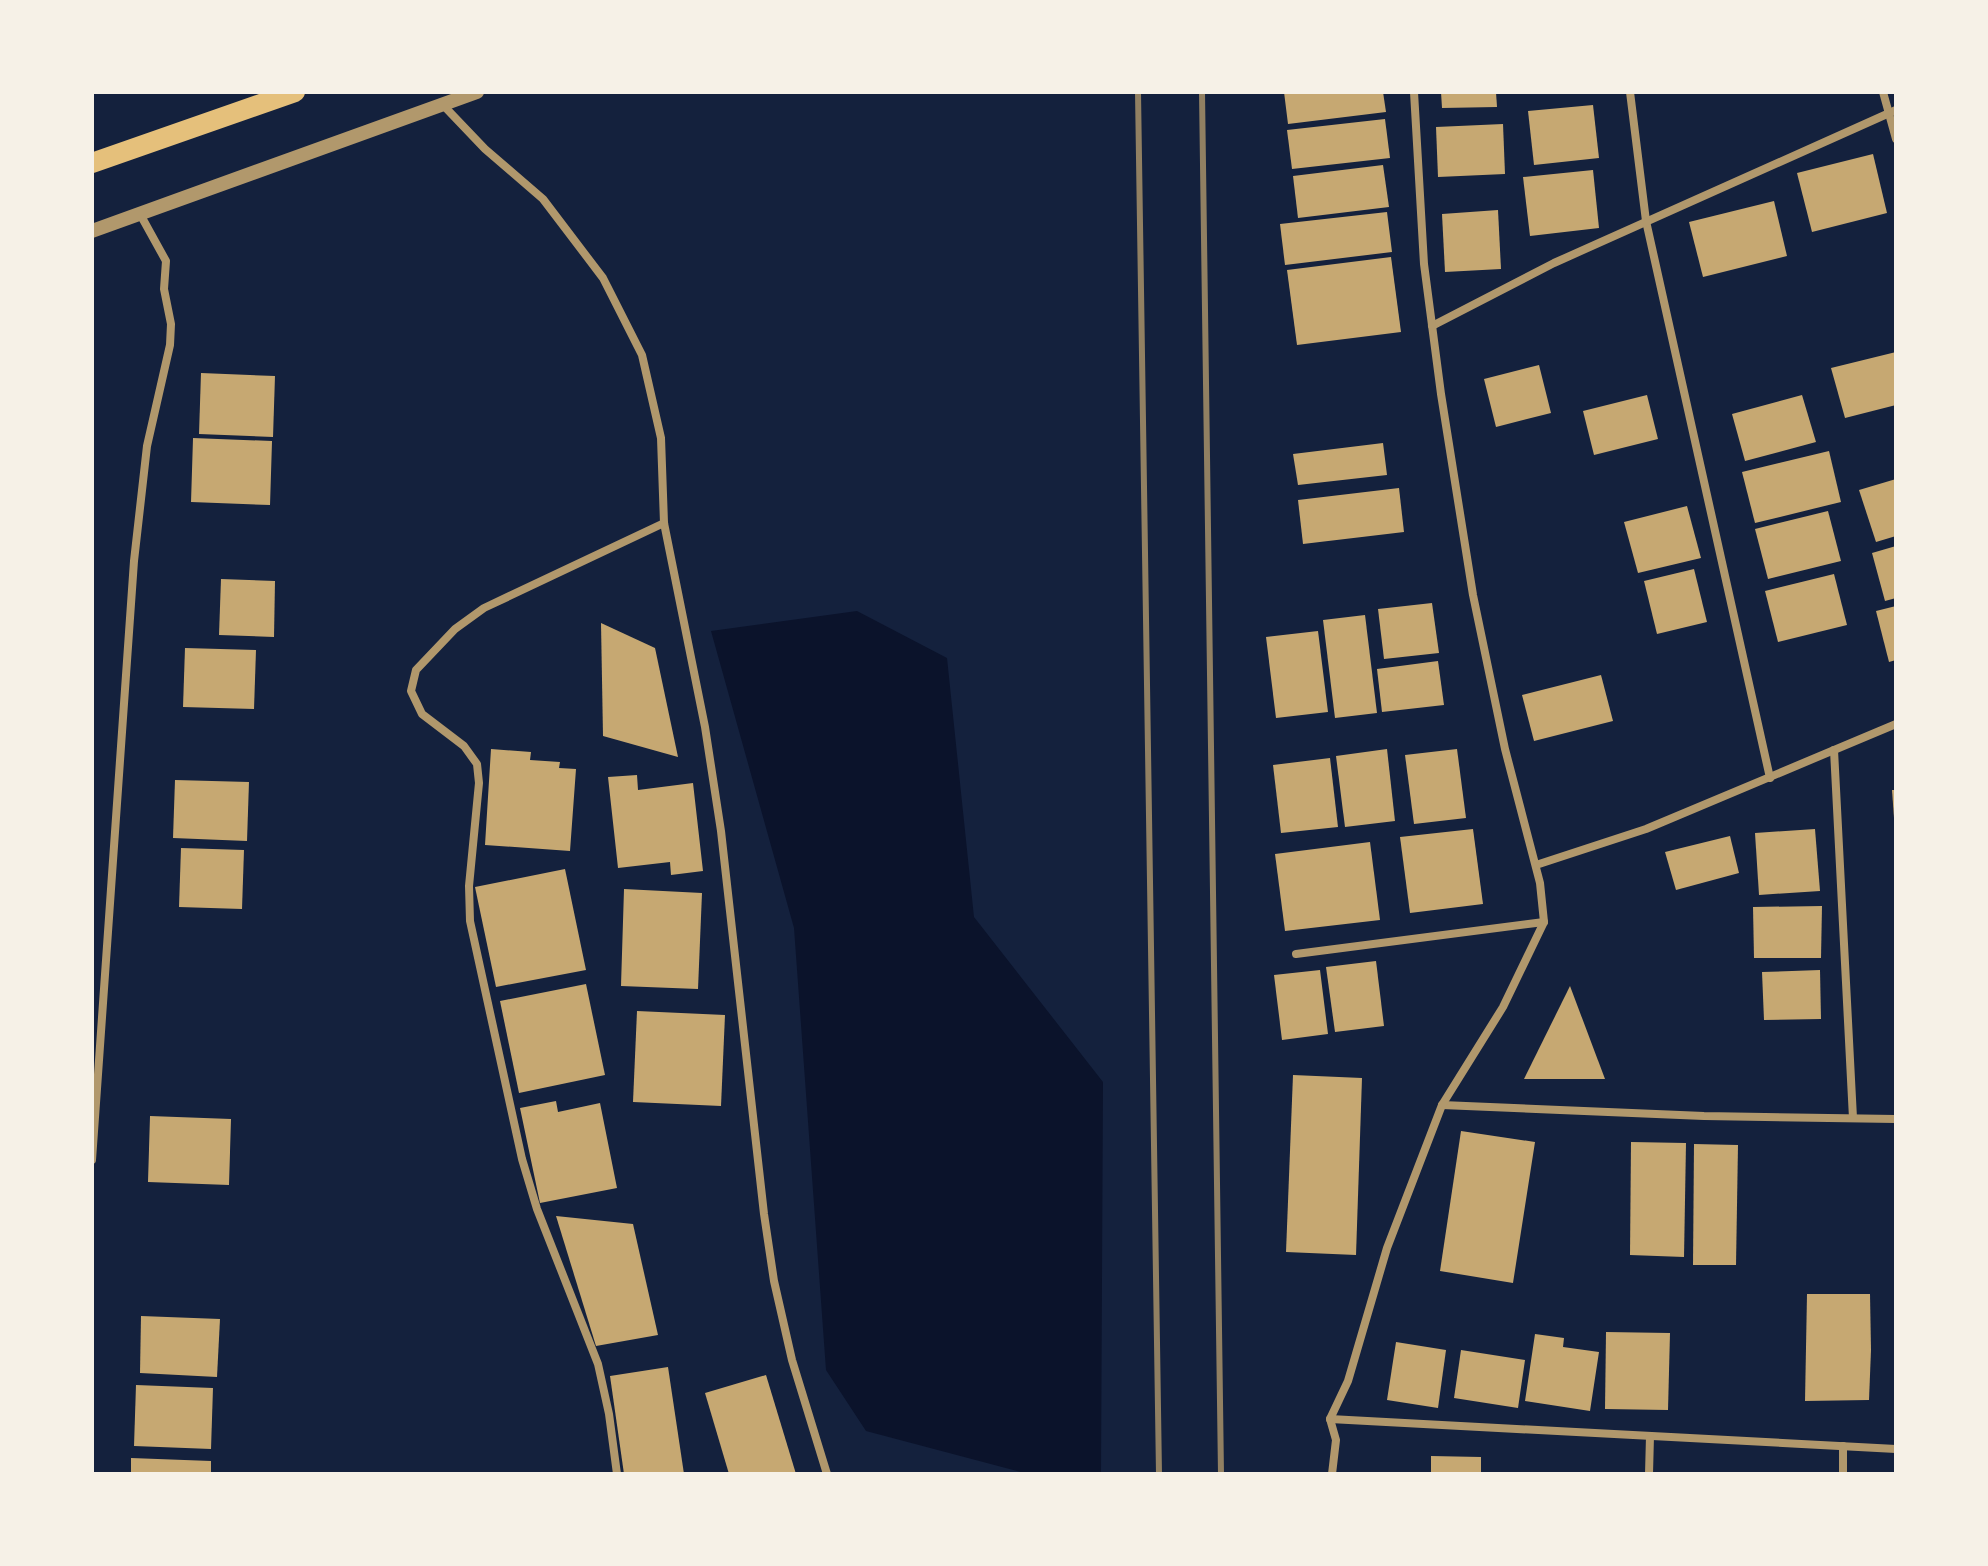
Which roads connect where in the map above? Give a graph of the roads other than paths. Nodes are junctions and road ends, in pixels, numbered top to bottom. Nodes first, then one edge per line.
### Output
1 (295, 92) edge
2 (477, 92) edge
3 (1414, 92) edge
4 (1630, 92) edge
5 (1883, 92) edge
6 (443, 105) junction
7 (1892, 112) edge
8 (1896, 139) edge
9 (92, 163) edge
10 (140, 214) junction
11 (1646, 221) junction
12 (92, 231) edge
13 (1432, 326) junction
14 (664, 523) junction
15 (1896, 724) edge
16 (1834, 750) junction
17 (1770, 778) junction
18 (1536, 865) junction
19 (1544, 922) junction
20 (1296, 954) dead end
21 (1442, 1105) junction
22 (1853, 1118) junction
23 (1896, 1119) edge
24 (92, 1160) edge
25 (1330, 1419) junction
26 (1650, 1436) junction
27 (1843, 1446) junction
28 (1896, 1449) edge
29 (617, 1474) edge
30 (827, 1474) edge
31 (1332, 1474) edge
32 (1649, 1474) edge
33 (1843, 1474) edge

1 - 9 main road
2 - 6 street
3 - 13 street
4 - 11 street
5 - 7 street
6 - 10 street
6 - 14 street
7 - 8 street
7 - 11 street
10 - 12 street
10 - 24 street
11 - 13 street
11 - 17 street
13 - 18 street
14 - 29 street
14 - 30 street
15 - 16 street
16 - 17 street
16 - 22 street
17 - 18 street
18 - 19 street
19 - 20 street
19 - 21 street
21 - 22 street
21 - 25 street
22 - 23 street
25 - 26 street
25 - 31 street
26 - 27 street
26 - 32 street
27 - 28 street
27 - 33 street

